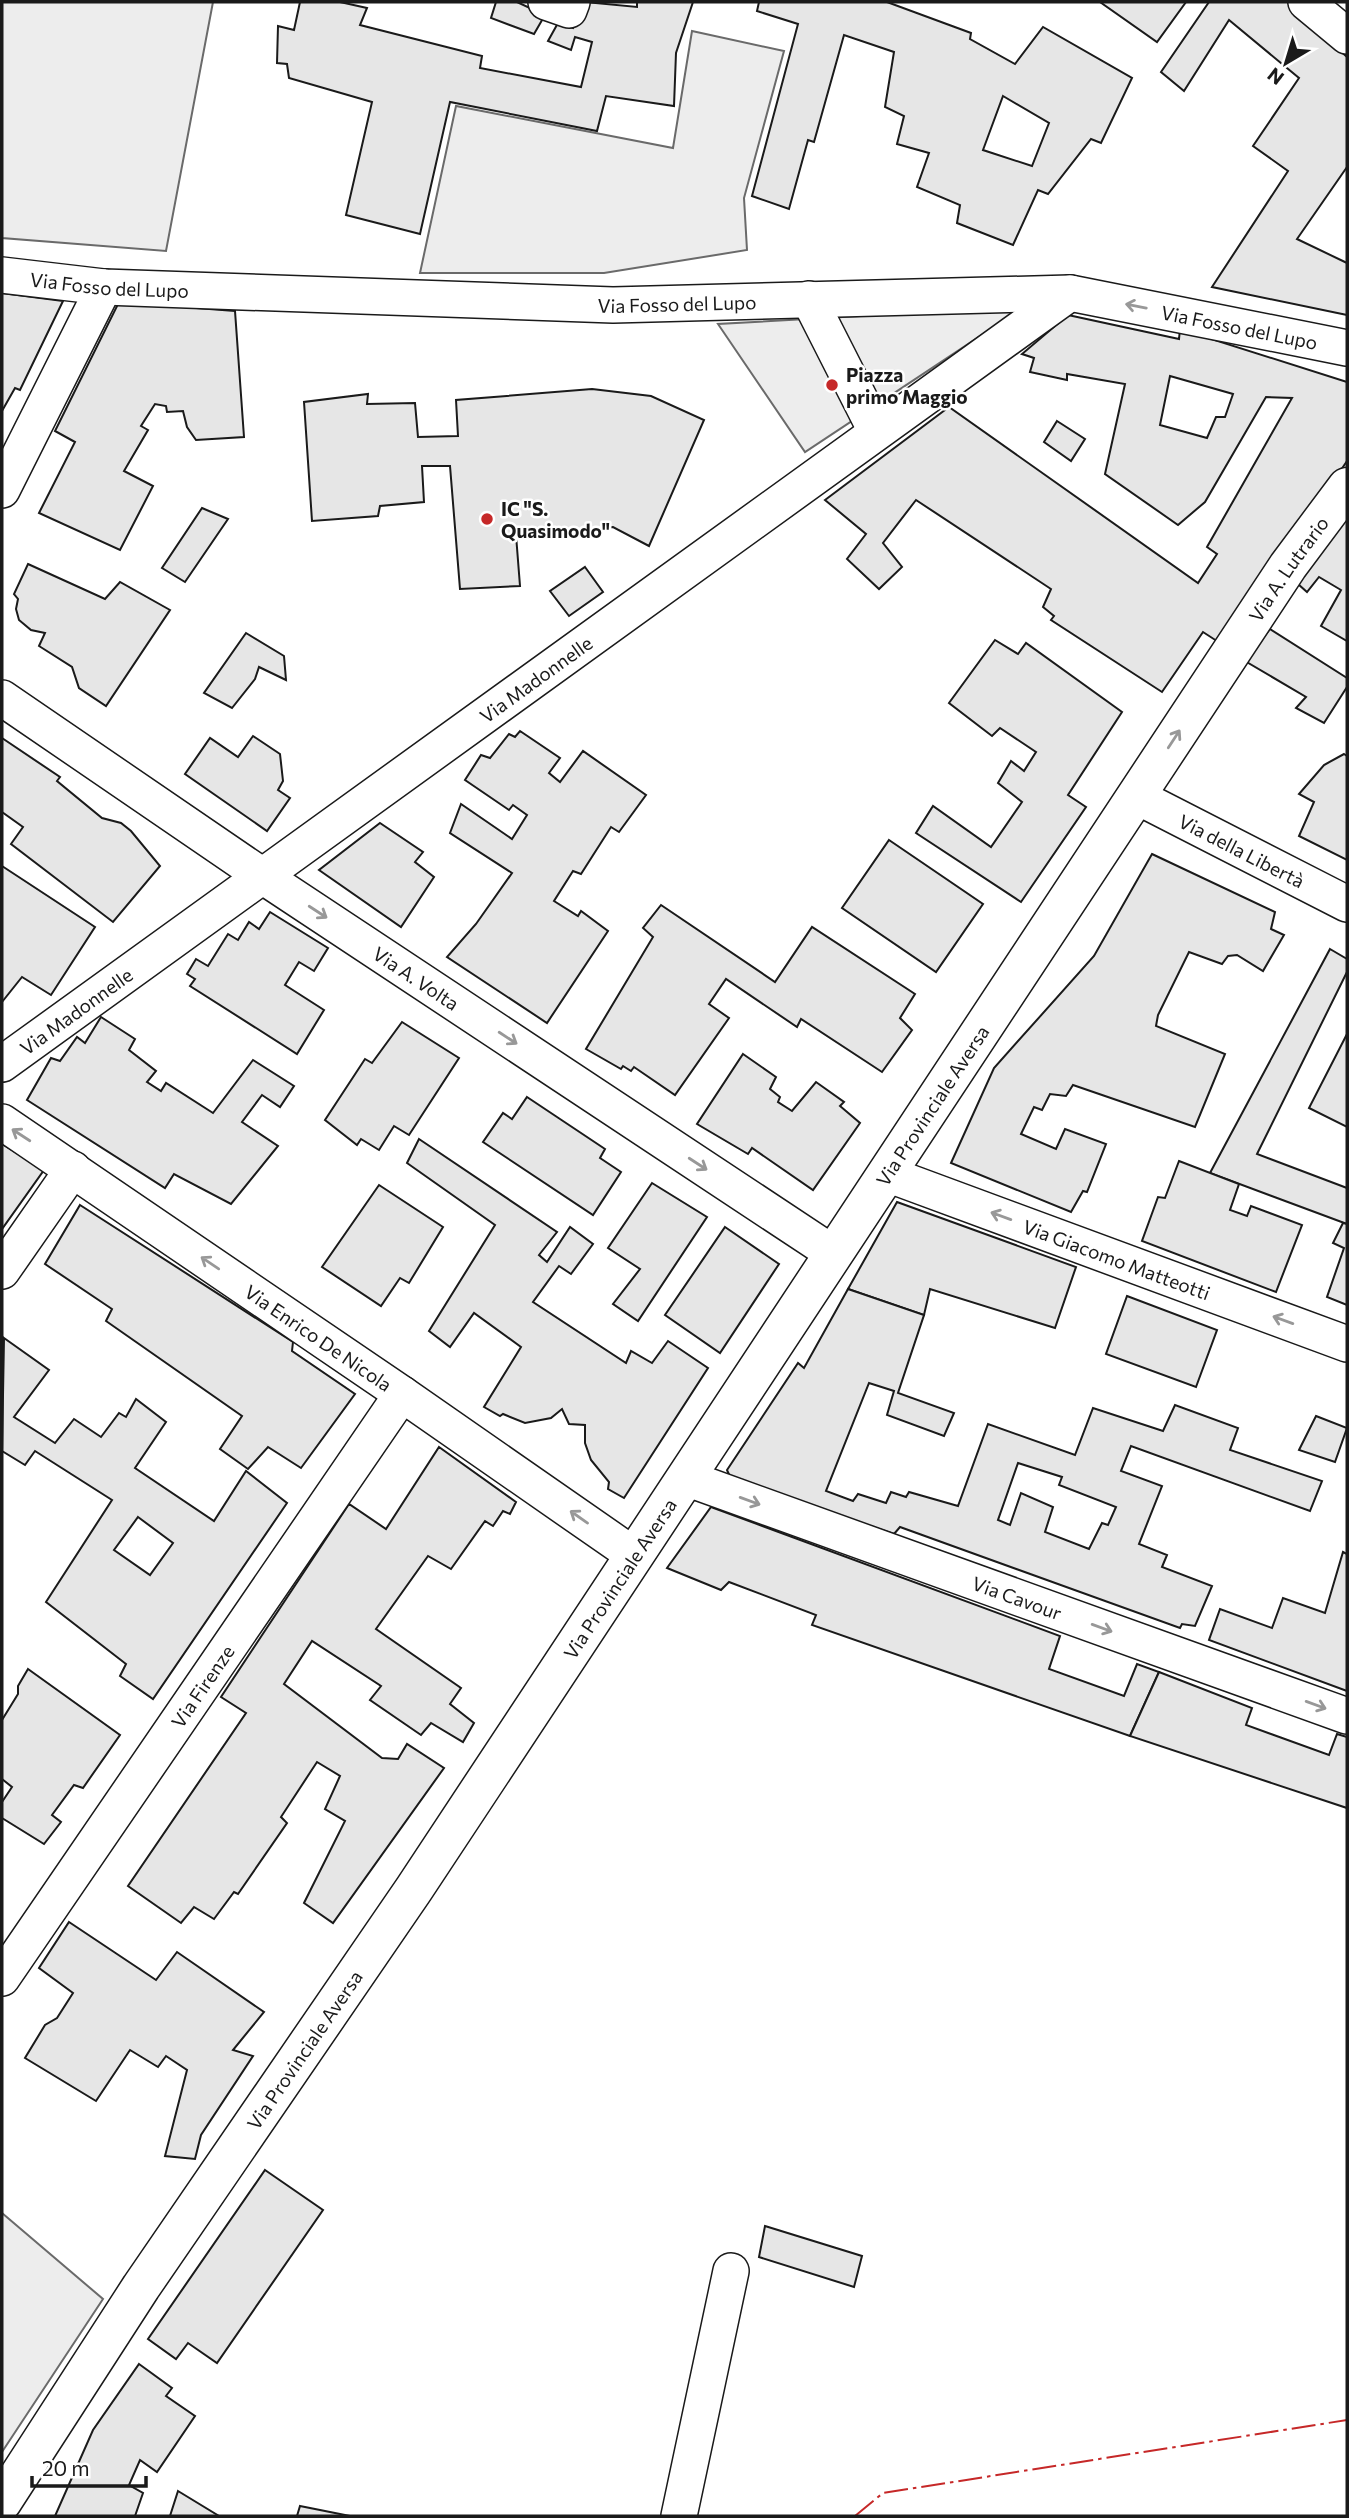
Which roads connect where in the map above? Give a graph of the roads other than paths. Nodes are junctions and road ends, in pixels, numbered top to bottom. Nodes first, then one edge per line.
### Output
1 (546, 2) edge
2 (572, 2) edge
3 (1306, 2) edge
4 (1347, 36) edge
5 (2, 275) edge
6 (104, 287) junction
7 (1069, 293) junction
8 (809, 299) junction
9 (1347, 348) edge
10 (876, 431) junction
11 (1347, 487) edge
12 (2, 490) edge
13 (1232, 651) joint
14 (2, 698) edge
15 (1136, 796) junction
16 (261, 875) junction
17 (1347, 904) edge
18 (2, 1064) edge
19 (2, 1122) edge
20 (73, 1169) junction
21 (887, 1174) junction
22 (834, 1254) junction
23 (2, 1272) edge
24 (1347, 1344) edge
25 (402, 1394) junction
26 (686, 1478) junction
27 (635, 1556) junction
28 (1347, 1716) edge
29 (2, 1978) edge
30 (731, 2271) dead end
31 (2, 2502) edge
32 (679, 2516) edge

1 - 2 street
3 - 4 street
5 - 6 street, Via Fosso del Lupo
6 - 8 street, Via Fosso del Lupo
6 - 12 street
7 - 8 street, Via Fosso del Lupo
9 -> 7 street, Via Fosso del Lupo
7 - 10 street, Via Madonnelle
8 - 10 street
10 - 16 street, Via Madonnelle
11 - 13 street, Via A. Lutrario
15 -> 13 street, Via Provinciale Aversa
14 - 16 street, Via A. Volta
15 - 17 street, Via della Libertà
15 - 21 street, Via Provinciale Aversa
16 - 18 street, Via Madonnelle
16 -> 22 street, Via A. Volta
20 -> 19 street, Via Enrico De Nicola
20 - 23 street
25 -> 20 street, Via Enrico De Nicola
21 - 22 street, Via Provinciale Aversa
24 -> 21 street, Via Giacomo Matteotti
22 - 26 street, Via Provinciale Aversa
27 -> 25 street, Via Enrico De Nicola
25 - 29 street, Via Firenze
26 - 27 street, Via Provinciale Aversa
26 -> 28 street, Via Cavour
27 - 31 street, Via Provinciale Aversa
30 - 32 street

